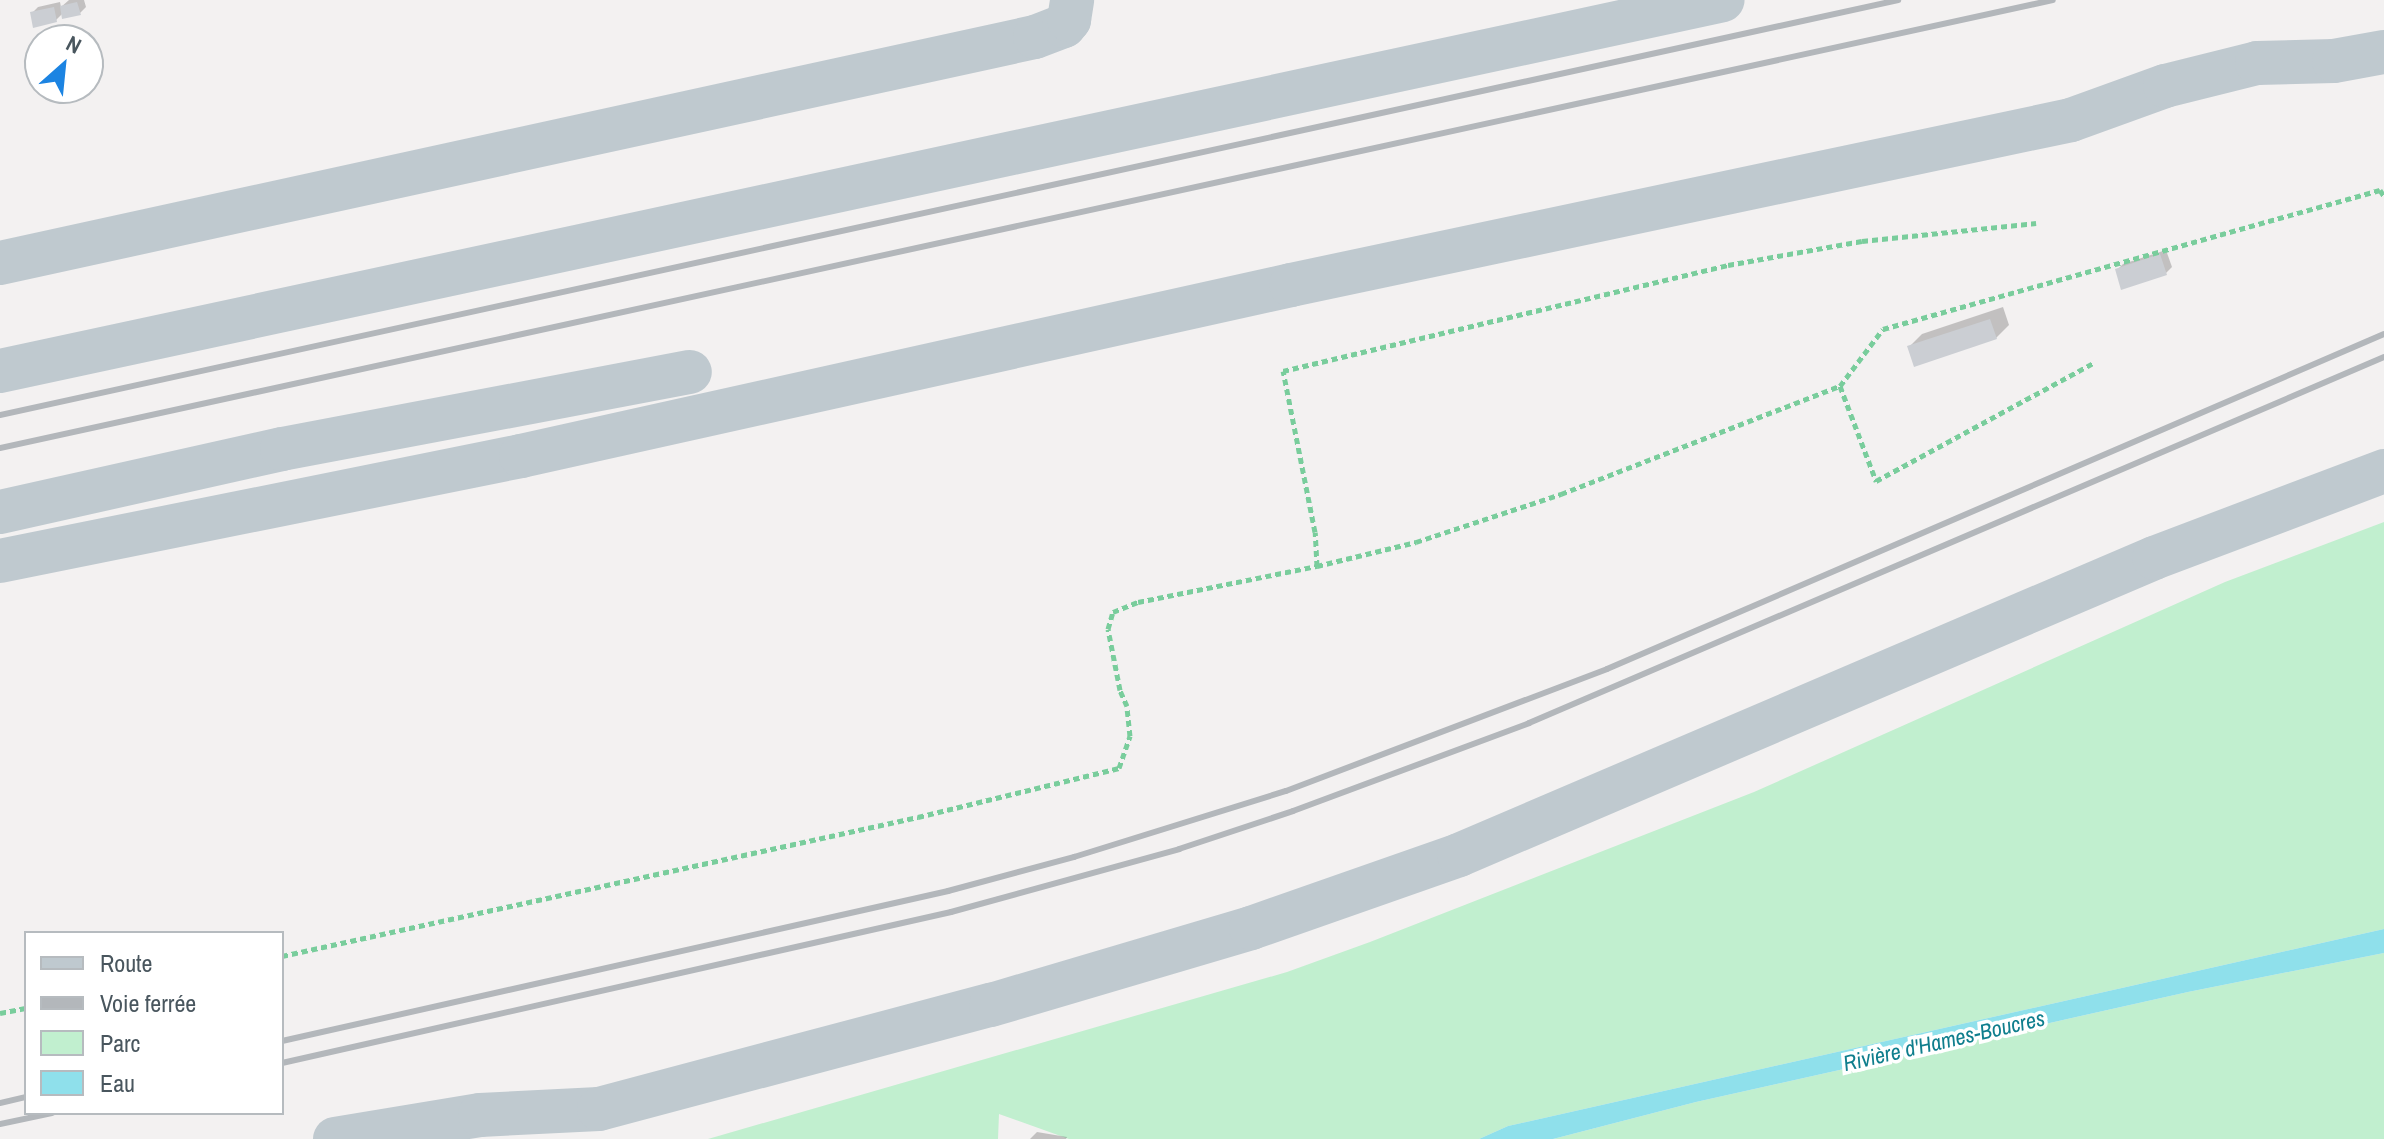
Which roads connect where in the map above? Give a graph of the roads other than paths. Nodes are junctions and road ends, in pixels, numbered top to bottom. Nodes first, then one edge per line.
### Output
1 (1072, 0) edge
2 (1723, 0) edge
3 (2384, 52) edge
4 (0, 263) edge
5 (0, 371) edge
6 (690, 372) dead end
7 (2384, 471) edge
8 (0, 512) edge
9 (0, 561) edge
10 (335, 1139) edge

1 - 4 lane
2 - 5 lane
3 - 9 lane
6 - 8 lane
7 - 10 lane

